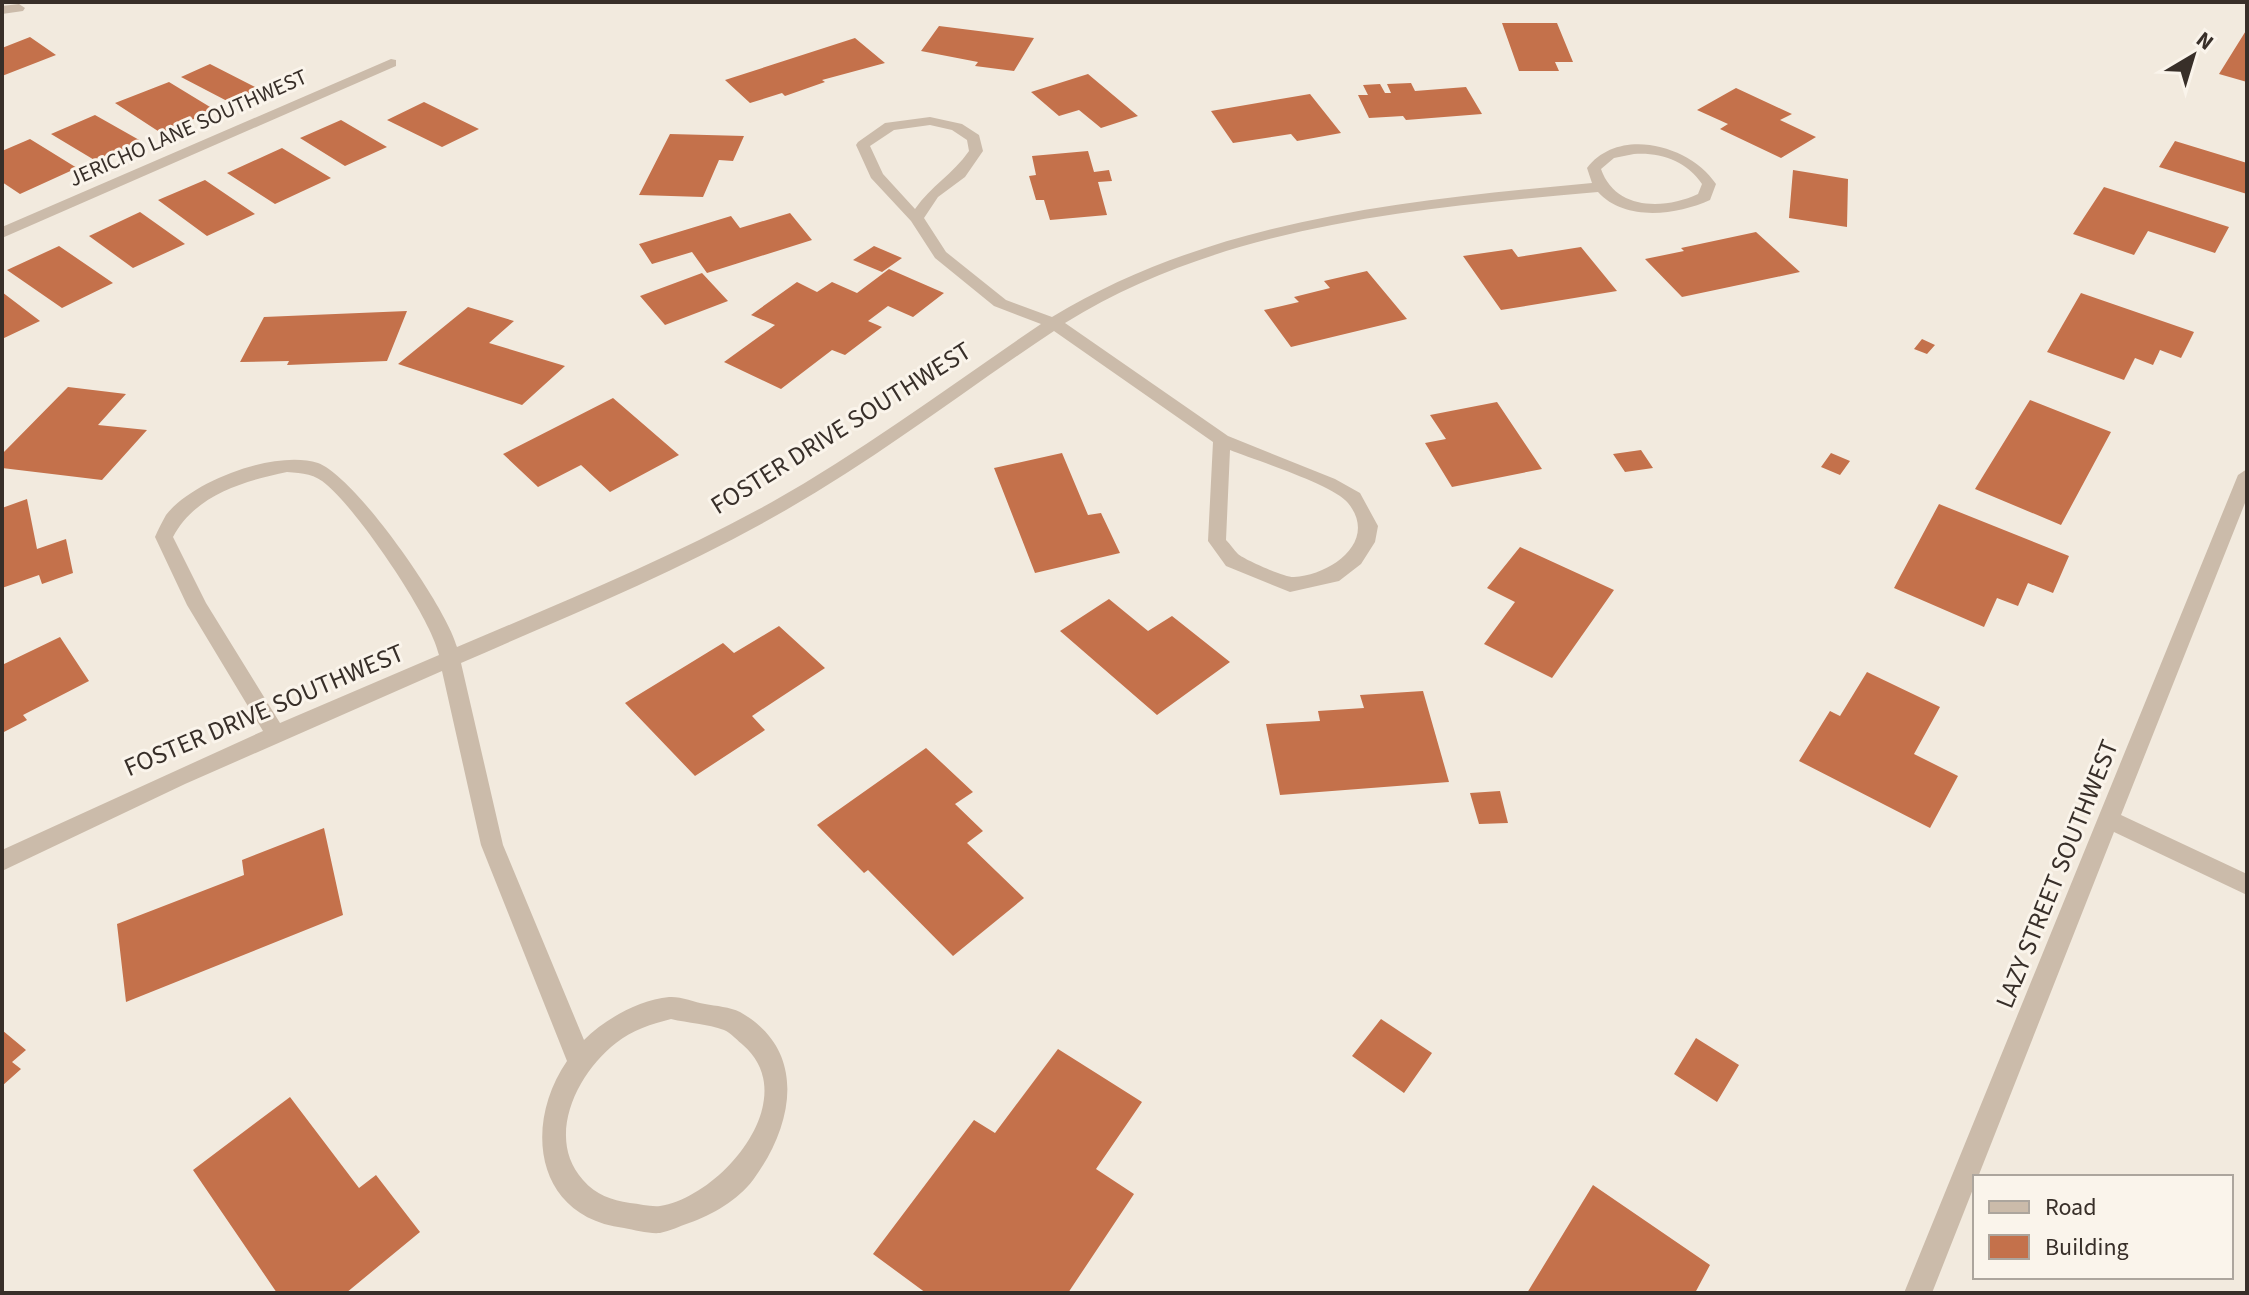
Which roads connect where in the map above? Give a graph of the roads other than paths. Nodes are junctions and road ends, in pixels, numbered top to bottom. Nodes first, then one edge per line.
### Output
1 (19, 8) dead end
2 (2, 10) edge
3 (391, 63) dead end
4 (1600, 187) junction
5 (917, 218) junction
6 (2, 233) edge
7 (1055, 324) junction
8 (1222, 440) junction
9 (2247, 475) edge
10 (450, 661) junction
11 (276, 734) junction
12 (2110, 820) junction
13 (2, 861) edge
14 (2247, 885) edge
15 (580, 1061) junction
16 (1918, 1293) edge

1 - 2 street
3 - 6 street, JERICHO LANE SOUTHWEST
4 - 4 street
4 - 7 street, FOSTER DRIVE SOUTHWEST
5 - 5 street
5 - 7 street
7 - 8 street
7 - 10 street, FOSTER DRIVE SOUTHWEST
8 - 8 street
9 - 12 street, LAZY STREET SOUTHWEST
10 - 11 street, FOSTER DRIVE SOUTHWEST
10 - 11 street
10 - 15 street
11 - 13 street, FOSTER DRIVE SOUTHWEST
12 - 14 street
12 - 16 street, LAZY STREET SOUTHWEST
15 - 15 street

